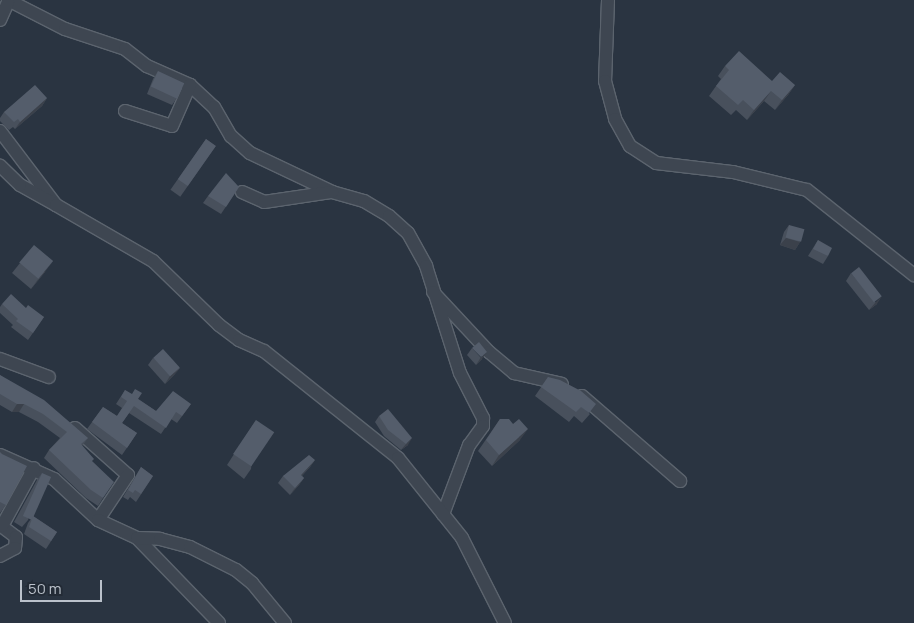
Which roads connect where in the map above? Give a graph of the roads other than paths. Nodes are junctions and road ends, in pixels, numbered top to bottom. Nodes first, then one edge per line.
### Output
1 (608, 0) edge
2 (8, 1) edge
3 (0, 20) edge
4 (190, 85) junction
5 (125, 111) dead end
6 (0, 131) edge
7 (0, 166) edge
8 (242, 192) dead end
9 (332, 192) junction
10 (56, 205) junction
11 (914, 275) edge
12 (431, 290) junction
13 (0, 360) edge
14 (49, 378) dead end
15 (66, 421) edge
16 (0, 455) edge
17 (34, 468) junction
18 (680, 481) dead end
19 (443, 514) junction
20 (98, 520) junction
21 (1, 526) edge
22 (136, 538) junction
23 (0, 556) edge
24 (219, 623) edge
25 (286, 623) edge
26 (505, 623) edge

1 - 11 street
2 - 3 street
2 - 4 street
4 - 5 street
4 - 9 street
6 - 10 street
7 - 10 street
8 - 9 street
9 - 12 street
10 - 19 street
12 - 18 street
12 - 19 street
13 - 14 street
15 - 20 street
16 - 17 street
17 - 20 street
17 - 21 street
19 - 26 street
20 - 22 street
21 - 23 street
22 - 24 street
22 - 25 street

